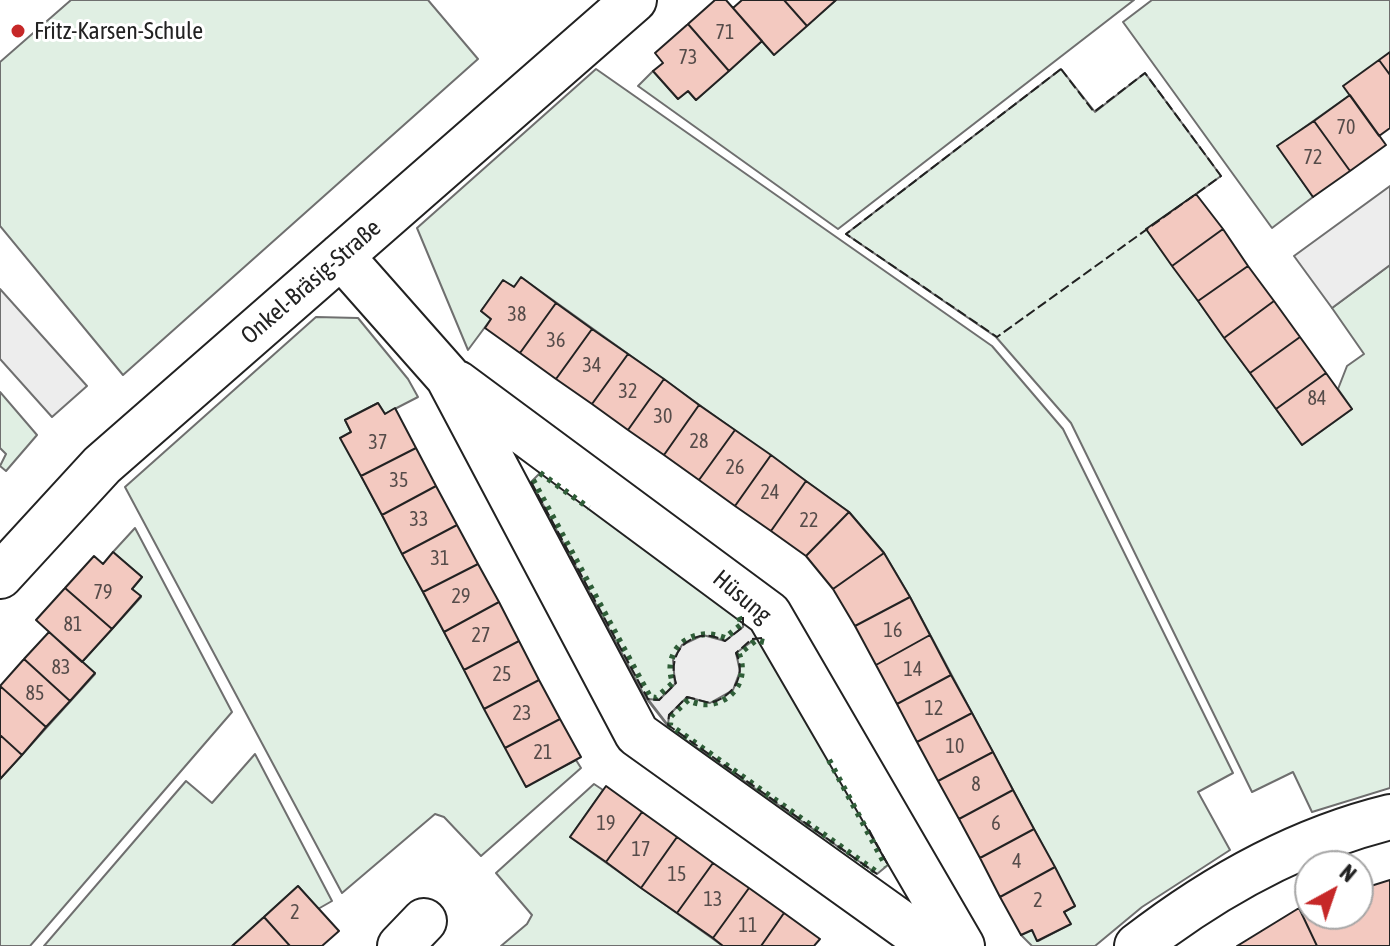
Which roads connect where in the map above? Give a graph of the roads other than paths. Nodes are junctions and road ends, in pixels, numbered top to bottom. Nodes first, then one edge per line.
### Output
1 (634, 0) edge
2 (341, 256) junction
3 (448, 377) junction
4 (0, 576) edge
5 (1390, 817) edge
6 (933, 946) edge
7 (962, 946) edge
8 (1137, 946) edge

1 - 2 street, Onkel-Bräsig-Straße
2 - 3 street, Hüsung
2 - 4 street, Onkel-Bräsig-Straße
3 - 6 street, Hüsung
3 - 7 street, Hüsung
5 - 8 street

